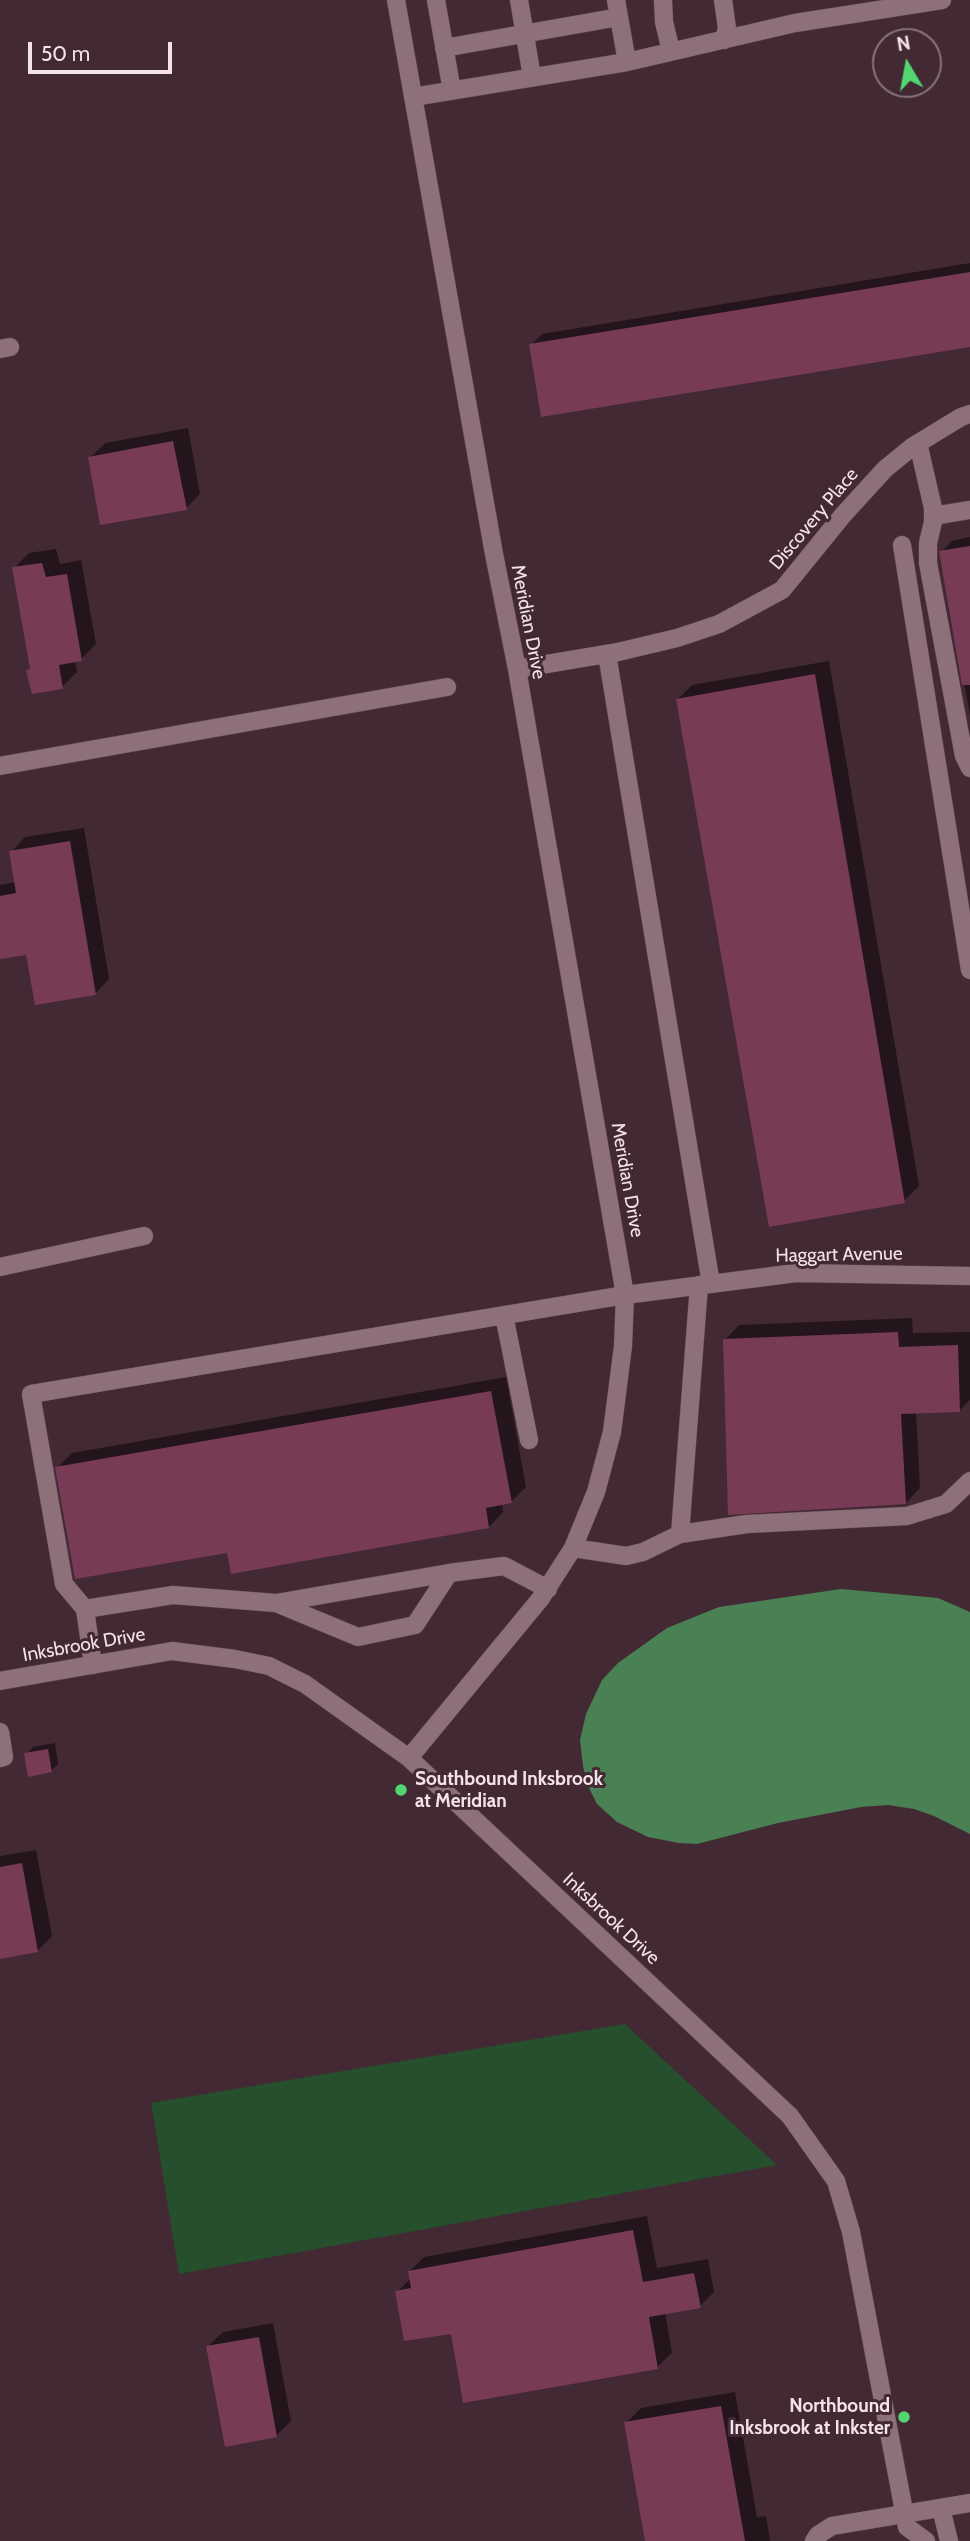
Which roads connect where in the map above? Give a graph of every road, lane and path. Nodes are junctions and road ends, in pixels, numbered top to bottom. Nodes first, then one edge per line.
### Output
1 (396, 0) edge
2 (436, 0) edge
3 (519, 0) edge
4 (663, 0) edge
5 (723, 0) edge
6 (942, 0) edge
7 (617, 9) edge
8 (525, 34) junction
9 (724, 40) junction
10 (444, 48) junction
11 (671, 51) junction
12 (627, 62) junction
13 (532, 77) junction
14 (452, 90) junction
15 (413, 97) junction
16 (970, 414) edge
17 (918, 443) junction
18 (970, 510) edge
19 (933, 516) junction
20 (902, 545) dead end
21 (607, 654) junction
22 (517, 669) junction
23 (447, 687) dead end
24 (0, 766) edge
25 (970, 768) edge
26 (970, 970) edge
27 (144, 1236) dead end
28 (0, 1267) edge
29 (970, 1276) edge
30 (705, 1284) junction
31 (625, 1295) junction
32 (504, 1315) junction
33 (529, 1440) dead end
34 (970, 1481) edge
35 (680, 1534) junction
36 (573, 1548) junction
37 (449, 1573) junction
38 (548, 1589) junction
39 (276, 1604) junction
40 (85, 1609) junction
41 (93, 1665) junction
42 (0, 1681) edge
43 (0, 1732) edge
44 (0, 1758) edge
45 (409, 1758) junction
46 (970, 2504) edge
47 (941, 2508) junction
48 (903, 2527) edge
49 (814, 2541) edge
50 (926, 2541) edge
51 (949, 2541) edge

1 - 15 street, Meridian Drive
2 - 10 street
3 - 8 street
4 - 11 street
5 - 9 street
6 - 9 street
7 - 8 street
7 - 12 street
8 - 10 street
8 - 13 street
9 - 11 street
10 - 14 street
11 - 12 street
12 - 13 street
13 - 14 street
14 - 15 street
15 - 22 street, Meridian Drive
16 - 17 street, Discovery Place
17 - 19 street
17 - 21 street, Discovery Place
18 - 19 street
19 - 25 street
20 - 26 street
21 - 22 street, Discovery Place
21 - 30 street
22 - 31 street, Meridian Drive
23 - 24 street
27 - 28 street
29 - 30 street, Haggart Avenue
30 - 31 street, Haggart Avenue
30 - 35 street
31 - 32 street, Haggart Avenue
31 - 36 street, Meridian Drive
32 - 33 street
32 - 40 street, Haggart Avenue
34 - 35 street
35 - 36 street
36 - 38 street, Meridian Drive
37 - 38 street
37 - 39 street
37 - 39 street
38 - 45 street, Meridian Drive
39 - 40 street
40 - 41 street
41 - 42 street, Inksbrook Drive
41 - 45 street, Inksbrook Drive
43 - 44 street
45 - 48 street, Inksbrook Drive
46 - 47 street
47 - 48 street
47 - 51 street
48 - 49 street
48 - 50 street

